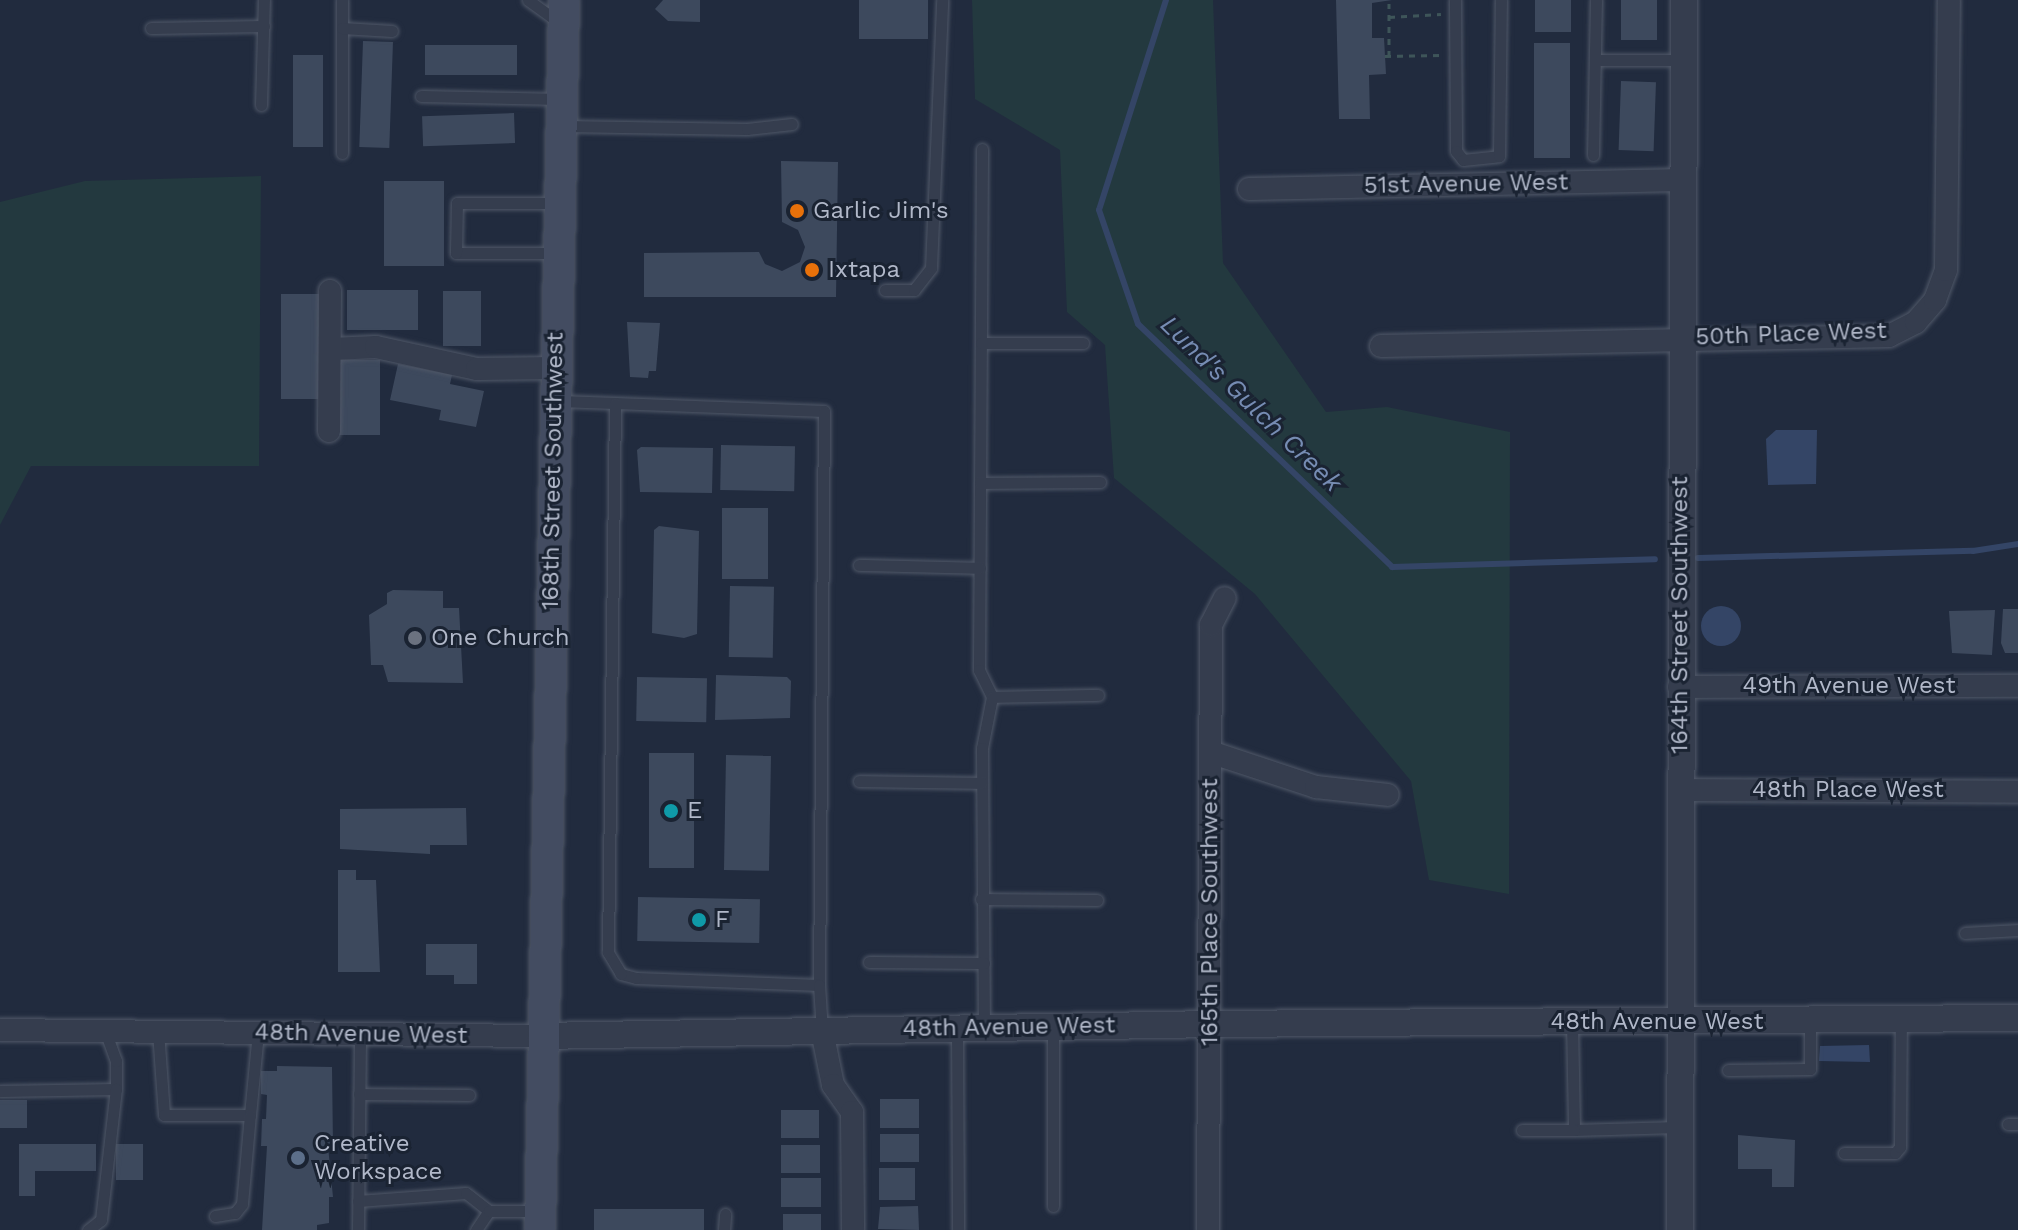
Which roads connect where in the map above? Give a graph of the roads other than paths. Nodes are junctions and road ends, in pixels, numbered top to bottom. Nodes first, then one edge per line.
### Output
1 (264, 0) edge
2 (342, 0) edge
3 (528, 0) edge
4 (942, 0) edge
5 (1455, 0) edge
6 (1501, 0) edge
7 (1596, 0) edge
8 (1684, 0) edge
9 (1949, 0) edge
10 (564, 13) edge
11 (264, 26) junction
12 (151, 28) dead end
13 (342, 28) junction
14 (392, 31) dead end
15 (1595, 60) junction
16 (1683, 60) junction
17 (421, 96) dead end
18 (261, 105) dead end
19 (561, 113) junction
20 (792, 124) dead end
21 (982, 149) dead end
22 (342, 153) dead end
23 (1593, 155) dead end
24 (1684, 180) junction
25 (1249, 189) dead end
26 (560, 203) junction
27 (558, 253) junction
28 (885, 290) dead end
29 (330, 291) dead end
30 (1683, 338) junction
31 (981, 343) junction
32 (1083, 343) dead end
33 (1381, 346) dead end
34 (331, 349) junction
35 (556, 368) junction
36 (555, 401) junction
37 (615, 403) junction
38 (329, 431) dead end
39 (1100, 482) dead end
40 (980, 483) junction
41 (859, 565) dead end
42 (980, 568) junction
43 (1225, 598) dead end
44 (2018, 686) edge
45 (1679, 687) junction
46 (1098, 695) dead end
47 (992, 697) junction
48 (1210, 752) junction
49 (859, 781) dead end
50 (982, 783) junction
51 (1679, 790) junction
52 (2018, 792) edge
53 (1388, 795) dead end
54 (981, 899) junction
55 (1097, 900) dead end
56 (2018, 930) edge
57 (1965, 933) dead end
58 (869, 962) dead end
59 (984, 963) junction
60 (819, 985) junction
61 (2018, 1018) edge
62 (1901, 1019) junction
63 (1810, 1020) junction
64 (1572, 1022) junction
65 (1677, 1022) junction
66 (1211, 1024) junction
67 (1053, 1027) junction
68 (957, 1028) junction
69 (984, 1028) junction
70 (0, 1030) edge
71 (105, 1031) junction
72 (158, 1031) junction
73 (822, 1031) junction
74 (258, 1032) junction
75 (360, 1034) junction
76 (540, 1036) junction
77 (1728, 1070) dead end
78 (116, 1089) junction
79 (0, 1091) edge
80 (359, 1094) junction
81 (469, 1095) dead end
82 (250, 1115) junction
83 (1678, 1127) junction
84 (1522, 1130) dead end
85 (1574, 1130) junction
86 (1844, 1153) dead end
87 (358, 1201) junction
88 (1053, 1206) dead end
89 (489, 1211) junction
90 (725, 1214) dead end
91 (215, 1216) dead end
92 (540, 1220) edge
93 (88, 1230) edge
94 (358, 1230) edge
95 (476, 1230) edge
96 (724, 1230) edge
97 (853, 1230) edge
98 (958, 1230) edge
99 (1208, 1230) edge
100 (1680, 1230) edge

1 - 11 lane
2 - 13 lane
3 - 10 lane
4 - 28 lane
5 - 6 lane
7 - 15 lane
8 - 16 street, 164th Street Southwest
9 - 30 street, 50th Place West
10 - 19 main road, 168th Street Southwest
11 - 12 lane
11 - 18 lane
13 - 14 lane
13 - 22 lane
15 - 16 lane
15 - 23 lane
16 - 24 street, 164th Street Southwest
17 - 19 lane
19 - 20 lane
19 - 26 main road, 168th Street Southwest
21 - 31 lane
24 - 25 street, 51st Avenue West
24 - 30 street, 164th Street Southwest
26 - 27 main road, 168th Street Southwest
26 - 27 lane
27 - 35 main road, 168th Street Southwest
29 - 34 street
30 - 33 street, 50th Place West
30 - 45 street, 164th Street Southwest
31 - 32 lane
31 - 40 lane
34 - 35 street
34 - 38 street
35 - 36 main road, 168th Street Southwest
36 - 37 lane
36 - 76 main road, 168th Street Southwest
37 - 60 lane
37 - 60 lane
39 - 40 lane
40 - 42 lane
41 - 42 lane
42 - 47 lane
43 - 48 street, 165th Place Southwest
44 - 45 street, 49th Avenue West
45 - 51 street, 164th Street Southwest
46 - 47 lane
47 - 50 lane
48 - 53 street
48 - 66 street, 165th Place Southwest
49 - 50 lane
50 - 54 lane
51 - 52 street, 48th Place West
51 - 65 street, 164th Street Southwest
54 - 55 lane
54 - 59 lane
56 - 57 lane
58 - 59 lane
59 - 69 lane
60 - 73 lane
61 - 62 street, 48th Avenue West
62 - 63 street, 48th Avenue West
62 - 86 lane
63 - 65 street, 48th Avenue West
63 - 77 lane
64 - 65 street, 48th Avenue West
64 - 66 street, 48th Avenue West
64 - 85 lane
65 - 83 street, 164th Street Southwest
66 - 67 street, 48th Avenue West
66 - 99 street, 165th Place Southwest
67 - 69 street, 48th Avenue West
67 - 88 lane
68 - 69 street, 48th Avenue West
68 - 73 street, 48th Avenue West
68 - 98 lane
70 - 71 street, 48th Avenue West
71 - 72 street, 48th Avenue West
71 - 78 lane
72 - 74 street, 48th Avenue West
72 - 82 lane
73 - 76 street, 48th Avenue West
73 - 97 street
74 - 75 street, 48th Avenue West
74 - 82 lane
75 - 76 street, 48th Avenue West
75 - 80 lane
76 - 92 main road, 168th Street Southwest
78 - 79 lane
78 - 93 lane
80 - 81 lane
80 - 87 lane
82 - 91 lane
83 - 85 lane
83 - 100 street, 164th Street Southwest
84 - 85 lane
87 - 89 lane
87 - 94 lane
89 - 92 lane
89 - 95 lane
90 - 96 lane

